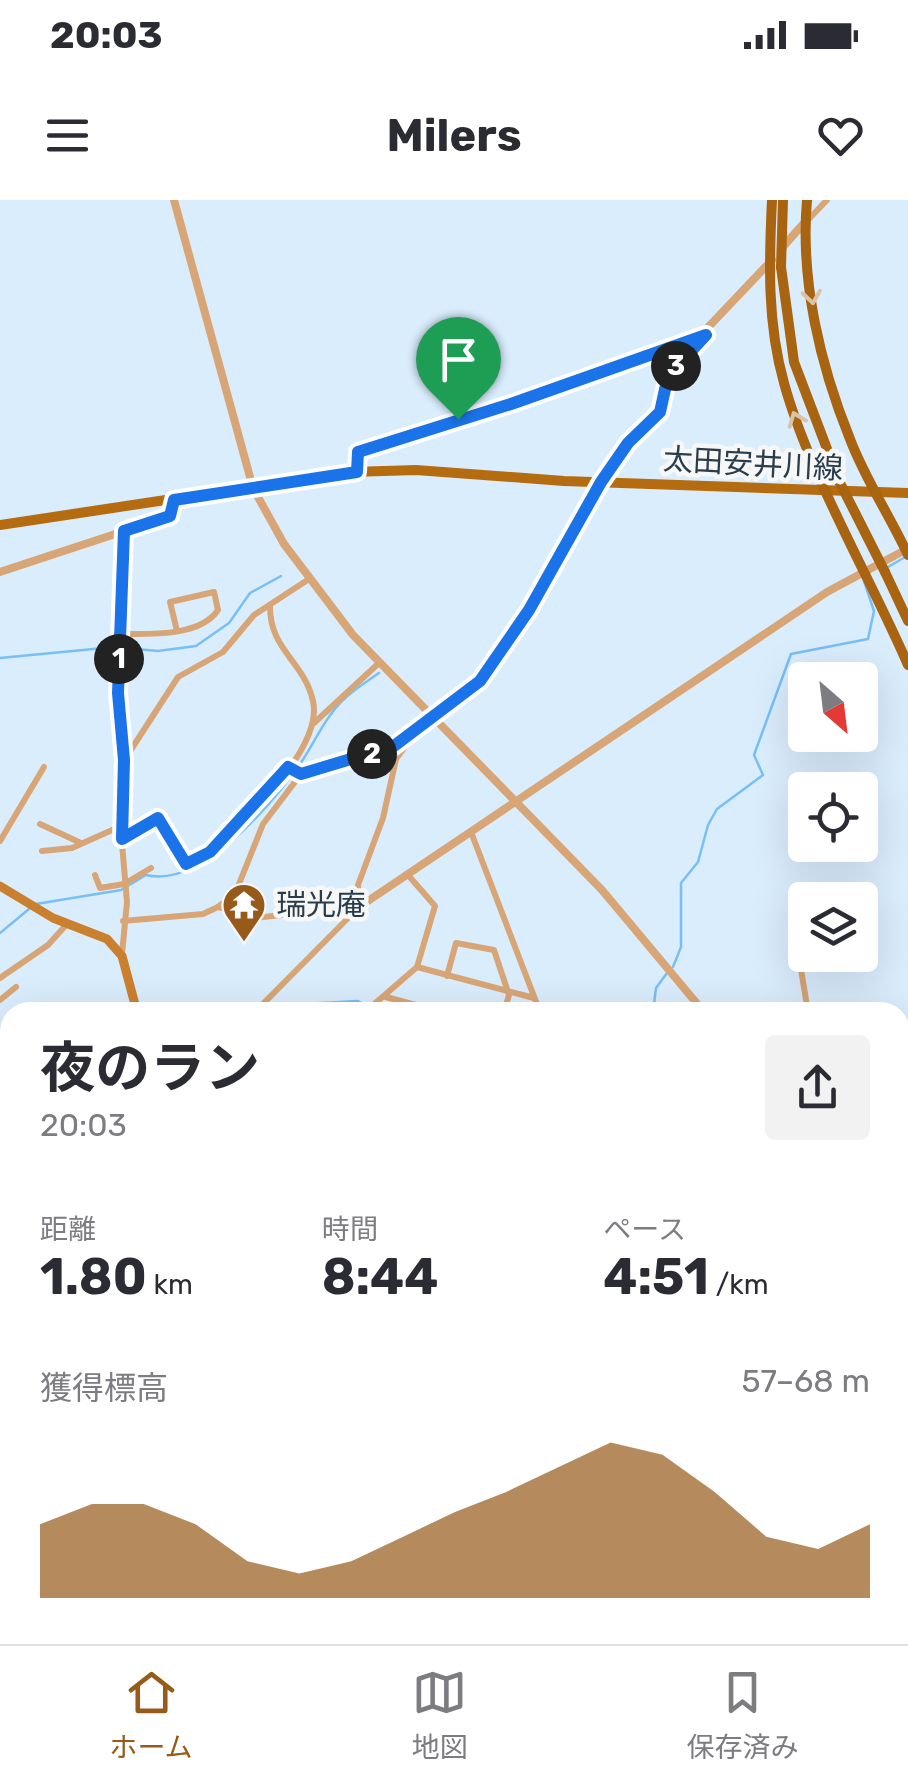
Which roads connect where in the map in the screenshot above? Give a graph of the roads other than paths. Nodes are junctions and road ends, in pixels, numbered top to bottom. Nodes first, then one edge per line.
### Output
1 (174, 200) edge
2 (772, 200) edge
3 (783, 200) edge
4 (807, 200) edge
5 (826, 200) edge
6 (805, 222) junction
7 (769, 262) junction
8 (706, 335) junction
9 (357, 472) junction
10 (601, 482) junction
11 (254, 488) junction
12 (829, 493) junction
13 (908, 494) edge
14 (878, 495) junction
15 (174, 500) junction
16 (0, 524) edge
17 (124, 531) junction
18 (907, 551) edge
19 (867, 571) junction
20 (0, 572) edge
21 (309, 579) junction
22 (270, 605) junction
23 (908, 621) edge
24 (177, 631) junction
25 (120, 634) junction
26 (380, 662) junction
27 (908, 665) edge
28 (434, 716) junction
29 (314, 724) junction
30 (417, 730) junction
31 (124, 760) junction
32 (44, 767) dead end
33 (294, 770) junction
34 (517, 801) junction
35 (40, 824) dead end
36 (122, 826) junction
37 (471, 832) junction
38 (122, 839) junction
39 (0, 841) edge
40 (82, 843) junction
41 (42, 852) dead end
42 (152, 868) dead end
43 (94, 874) dead end
44 (408, 875) junction
45 (0, 886) edge
46 (125, 888) junction
47 (218, 907) junction
48 (359, 907) junction
49 (124, 921) junction
50 (68, 923) junction
51 (122, 956) junction
52 (417, 967) junction
53 (801, 972) edge
54 (446, 976) junction
55 (0, 978) edge
56 (16, 988) dead end
57 (510, 995) junction
58 (385, 997) junction
59 (534, 998) junction
60 (0, 1000) edge
61 (134, 1002) edge
62 (266, 1002) edge
63 (378, 1002) edge
64 (404, 1002) edge
65 (508, 1002) edge
66 (536, 1002) edge
67 (696, 1002) edge
68 (806, 1002) edge

1 - 11 street
2 - 7 highway
3 - 23 highway, bridge
4 - 6 highway
5 - 6 street
6 - 7 street
6 -> 14 highway
7 - 8 street
12 -> 7 highway
8 - 9 street
8 - 10 street
9 - 10 main road, 太田安井川線
9 - 11 main road, 太田安井川線
10 - 12 main road, 太田安井川線
10 - 28 street
11 - 15 main road, 太田安井川線
11 - 21 street
12 - 14 main road, 太田安井川線
12 - 19 highway
13 - 14 main road, 太田安井川線
14 - 18 highway
15 - 16 main road, 太田安井川線
15 - 17 street
17 - 20 street
17 - 25 street
18 - 19 street
19 - 27 highway
19 - 34 street
21 - 22 street
21 - 26 street
22 - 29 street
22 - 31 street
24 - 24 street
24 - 25 street
25 - 31 street
26 - 28 street
26 - 29 street
28 - 30 street
28 - 34 street
29 - 33 street
30 - 33 street
30 - 48 street
31 - 36 street
32 - 39 street
33 - 38 street
33 - 47 street
34 - 37 street
34 - 67 street
35 - 40 street
36 - 38 street
36 - 40 street
37 - 44 street
37 - 59 street
38 - 46 street
40 - 41 street
42 - 46 street
43 - 46 street
44 - 48 street
44 - 52 street
45 - 50 main road
46 - 49 street
47 - 48 street
47 - 49 street
48 - 62 street
49 - 51 street
50 - 51 main road
50 - 55 street
51 - 61 main road
52 - 54 street
52 - 58 street
53 - 68 street
54 - 57 street
54 - 57 street
56 - 60 street
57 - 59 street
57 - 65 street
58 - 63 street
58 - 64 street
59 - 66 street

